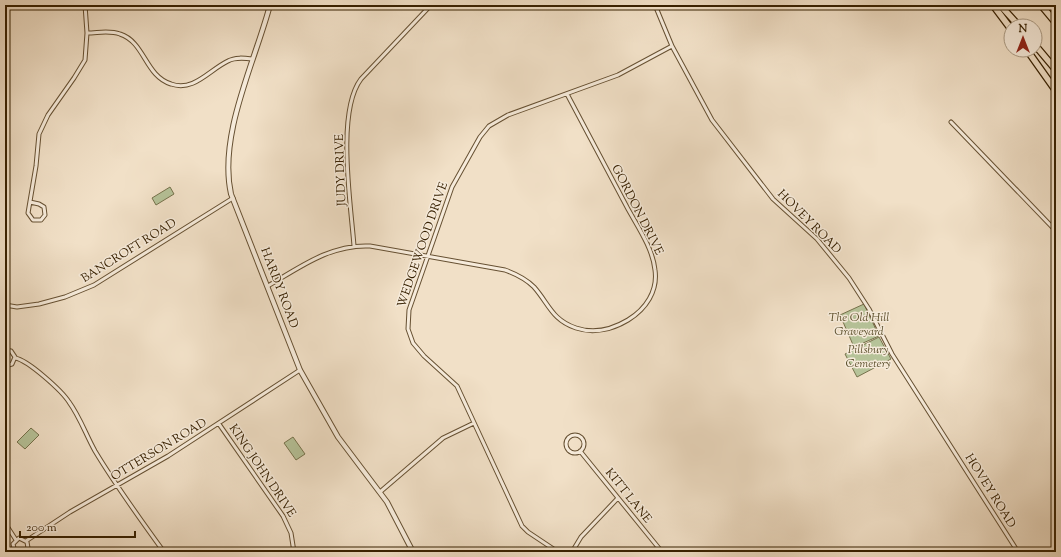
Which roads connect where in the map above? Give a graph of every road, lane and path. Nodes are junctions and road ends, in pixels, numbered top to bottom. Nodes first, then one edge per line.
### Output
1 (85, 5) edge
2 (270, 5) edge
3 (431, 5) edge
4 (654, 5) edge
5 (993, 5) edge
6 (1000, 5) edge
7 (1041, 5) edge
8 (1048, 14) junction
9 (1003, 18) edge
10 (1011, 18) edge
11 (1056, 19) edge
12 (1056, 23) edge
13 (87, 33) junction
14 (672, 46) junction
15 (1043, 55) edge
16 (1033, 58) edge
17 (252, 59) junction
18 (1056, 70) edge
19 (1056, 91) edge
20 (567, 94) junction
21 (951, 122) dead end
22 (233, 198) junction
23 (30, 202) junction
24 (1056, 231) edge
25 (354, 246) junction
26 (428, 256) junction
27 (268, 286) junction
28 (5, 305) edge
29 (5, 350) edge
30 (15, 358) junction
31 (5, 366) edge
32 (300, 370) junction
33 (474, 423) junction
34 (218, 424) junction
35 (580, 450) junction
36 (116, 486) junction
37 (380, 492) junction
38 (618, 498) junction
39 (5, 523) edge
40 (16, 540) junction
41 (26, 541) junction
42 (13, 551) edge
43 (25, 552) edge
44 (164, 552) edge
45 (294, 552) edge
46 (413, 552) edge
47 (558, 552) edge
48 (572, 552) edge
49 (662, 552) edge
50 (1018, 552) edge

1 - 13 street
2 - 17 street, HARDY ROAD
3 - 25 street, JUDY DRIVE
4 - 14 street, HOVEY ROAD
5 - 9 highway
6 - 10 highway
7 - 8 highway
8 - 11 highway
8 - 12 highway
13 - 17 street
13 - 23 street
14 - 20 street, WEDGEWOOD DRIVE
14 - 50 street, HOVEY ROAD
15 - 18 highway
16 - 19 highway
17 - 22 street, HARDY ROAD
20 - 26 street, WEDGEWOOD DRIVE
20 - 26 street, GORDON DRIVE
21 - 24 street
22 - 27 street, HARDY ROAD
22 - 28 street, BANCROFT ROAD
23 - 23 street
25 - 26 street, GORDON DRIVE
25 - 27 street, GORDON DRIVE
26 - 33 street, WEDGEWOOD DRIVE
27 - 32 street, HARDY ROAD
29 - 30 street
30 - 31 street
30 - 36 street
32 - 34 street, OTTERSON ROAD
32 - 37 street, HARDY ROAD
33 - 37 street
33 - 47 street, WEDGEWOOD DRIVE
34 - 36 street, OTTERSON ROAD
34 - 45 street, KING JOHN DRIVE
35 - 35 street, KITT LANE
35 - 38 street, KITT LANE
36 - 41 street, OTTERSON ROAD
36 - 44 street
37 - 46 street, HARDY ROAD
38 - 48 street
38 - 49 street, KITT LANE
39 - 40 street
40 - 41 street
40 - 42 street
41 - 43 street

